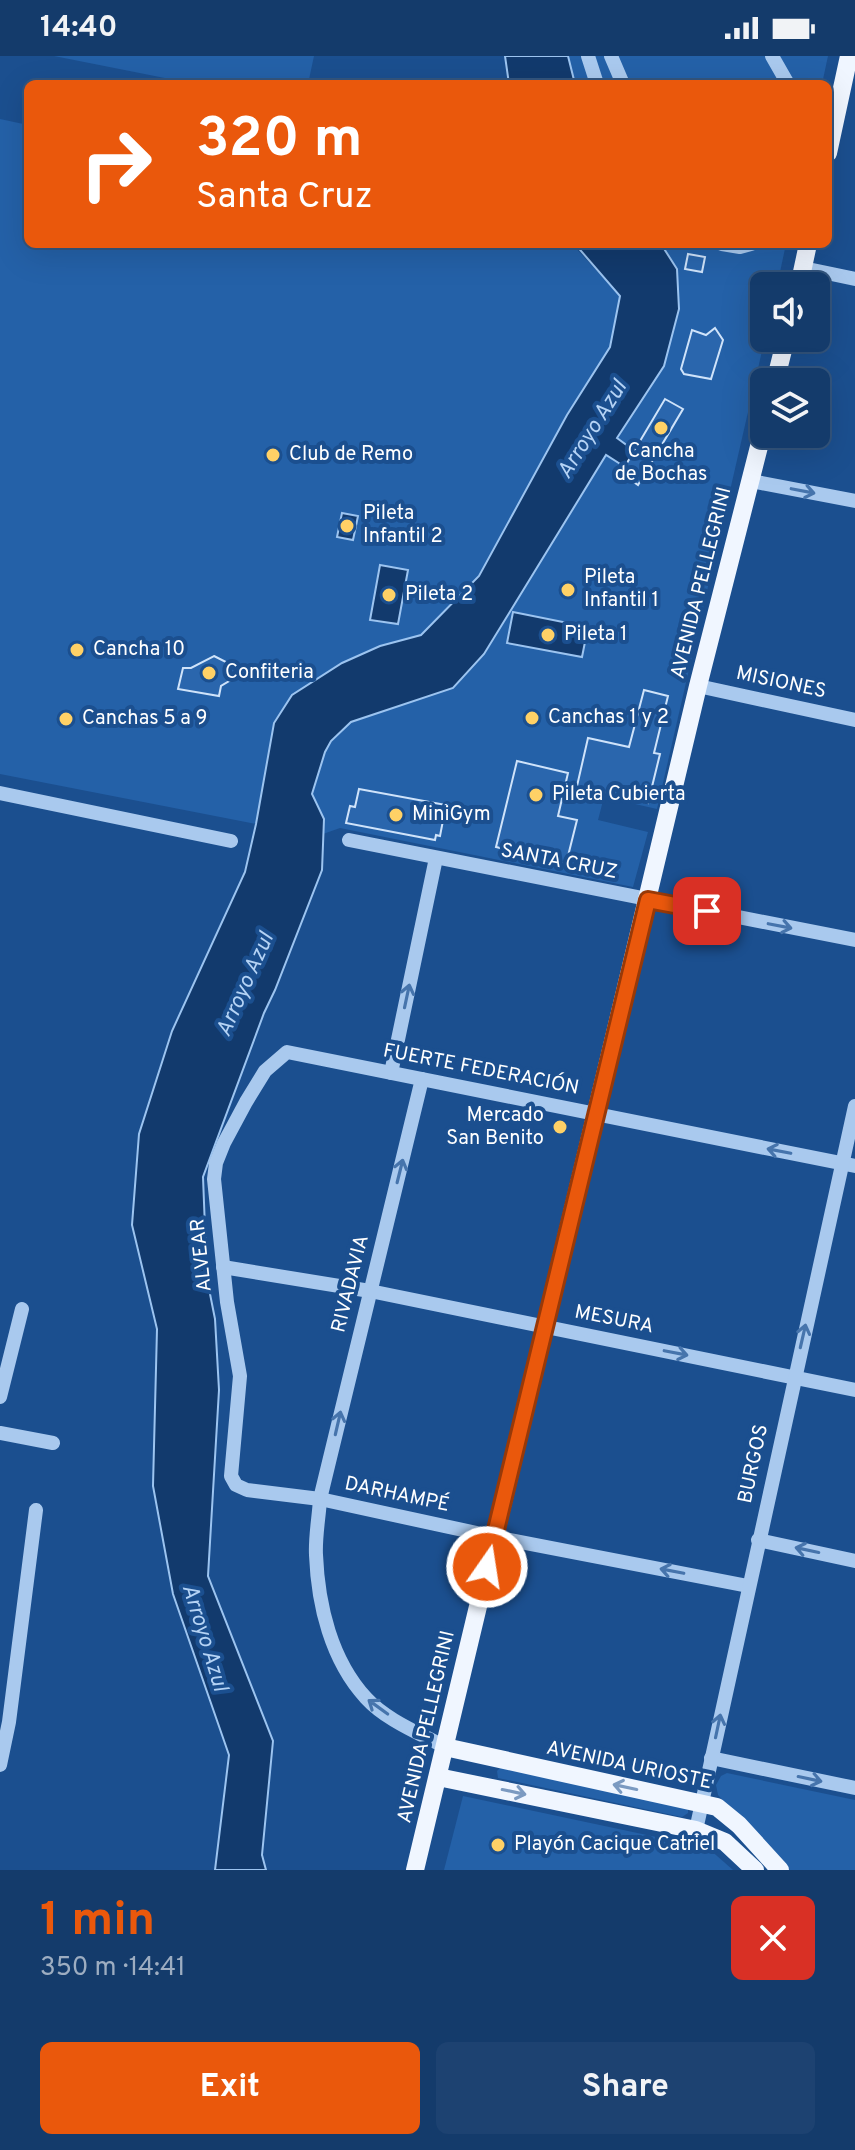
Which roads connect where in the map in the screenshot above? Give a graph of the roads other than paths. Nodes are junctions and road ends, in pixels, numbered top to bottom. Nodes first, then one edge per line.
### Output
1 (588, 56) edge
2 (611, 56) edge
3 (772, 56) edge
4 (849, 56) edge
5 (596, 80) edge
6 (621, 80) edge
7 (786, 80) edge
8 (832, 135) edge
9 (807, 248) edge
10 (802, 272) edge
11 (830, 278) edge
12 (855, 279) edge
13 (759, 448) edge
14 (751, 481) junction
15 (855, 501) edge
16 (698, 686) junction
17 (855, 720) edge
18 (0, 793) edge
19 (349, 840) dead end
20 (231, 841) dead end
21 (436, 858) junction
22 (648, 900) junction
23 (855, 940) edge
24 (287, 1052) joint
25 (391, 1073) junction
26 (422, 1079) junction
27 (855, 1106) edge
28 (595, 1114) junction
29 (848, 1165) edge
30 (223, 1267) junction
31 (370, 1291) junction
32 (22, 1309) dead end
33 (545, 1326) junction
34 (794, 1377) junction
35 (855, 1390) edge
36 (0, 1397) edge
37 (0, 1433) edge
38 (53, 1443) dead end
39 (231, 1476) joint
40 (320, 1499) junction
41 (36, 1510) dead end
42 (495, 1537) junction
43 (758, 1540) junction
44 (855, 1561) edge
45 (748, 1586) junction
46 (445, 1747) junction
47 (711, 1758) junction
48 (0, 1761) edge
49 (438, 1777) junction
50 (855, 1788) edge
51 (702, 1803) junction
52 (696, 1830) junction
53 (415, 1870) edge
54 (755, 1870) edge
55 (780, 1870) edge

1 - 5 street
2 - 6 street
3 - 7 street
4 - 8 main road
9 - 10 main road
11 - 12 street
13 - 14 main road, AVENIDA PELLEGRINI
14 -> 15 street
14 - 16 main road, AVENIDA PELLEGRINI
16 - 17 street, MISIONES
16 - 22 main road, AVENIDA PELLEGRINI
18 - 20 street
19 - 21 street, SANTA CRUZ
21 - 22 street, SANTA CRUZ
25 -> 21 street
22 -> 23 street, SANTA CRUZ
22 - 28 main road, AVENIDA PELLEGRINI
24 - 25 street, FUERTE FEDERACIÓN
24 - 30 street, ALVEAR
25 - 26 street, FUERTE FEDERACIÓN
26 - 28 street, FUERTE FEDERACIÓN
31 -> 26 street, RIVADAVIA
27 - 29 street, BURGOS
29 -> 28 street, FUERTE FEDERACIÓN
28 - 33 main road, AVENIDA PELLEGRINI
34 -> 29 street, BURGOS
30 - 31 street, MESURA
30 - 39 street, ALVEAR
31 - 33 street, MESURA
40 -> 31 street, RIVADAVIA
32 - 36 street
33 -> 34 street, MESURA
33 - 42 main road, AVENIDA PELLEGRINI
34 - 35 street, MESURA
34 - 43 street, BURGOS
37 - 38 street
39 - 40 street, DARHAMPÉ
40 - 42 street, DARHAMPÉ
46 -> 40 street, RIVADAVIA
41 - 48 street
45 -> 42 street, DARHAMPÉ
42 - 46 main road, AVENIDA PELLEGRINI
44 -> 43 street
43 - 45 street, BURGOS
47 -> 45 street, BURGOS
46 - 49 main road, AVENIDA PELLEGRINI
51 -> 46 main road, AVENIDA URIOSTE
47 -> 50 street
47 - 51 street, BURGOS
49 -> 52 main road
49 - 53 main road, AVENIDA PELLEGRINI
51 - 52 street, BURGOS
51 - 55 main road, AVENIDA URIOSTE
52 - 54 main road

